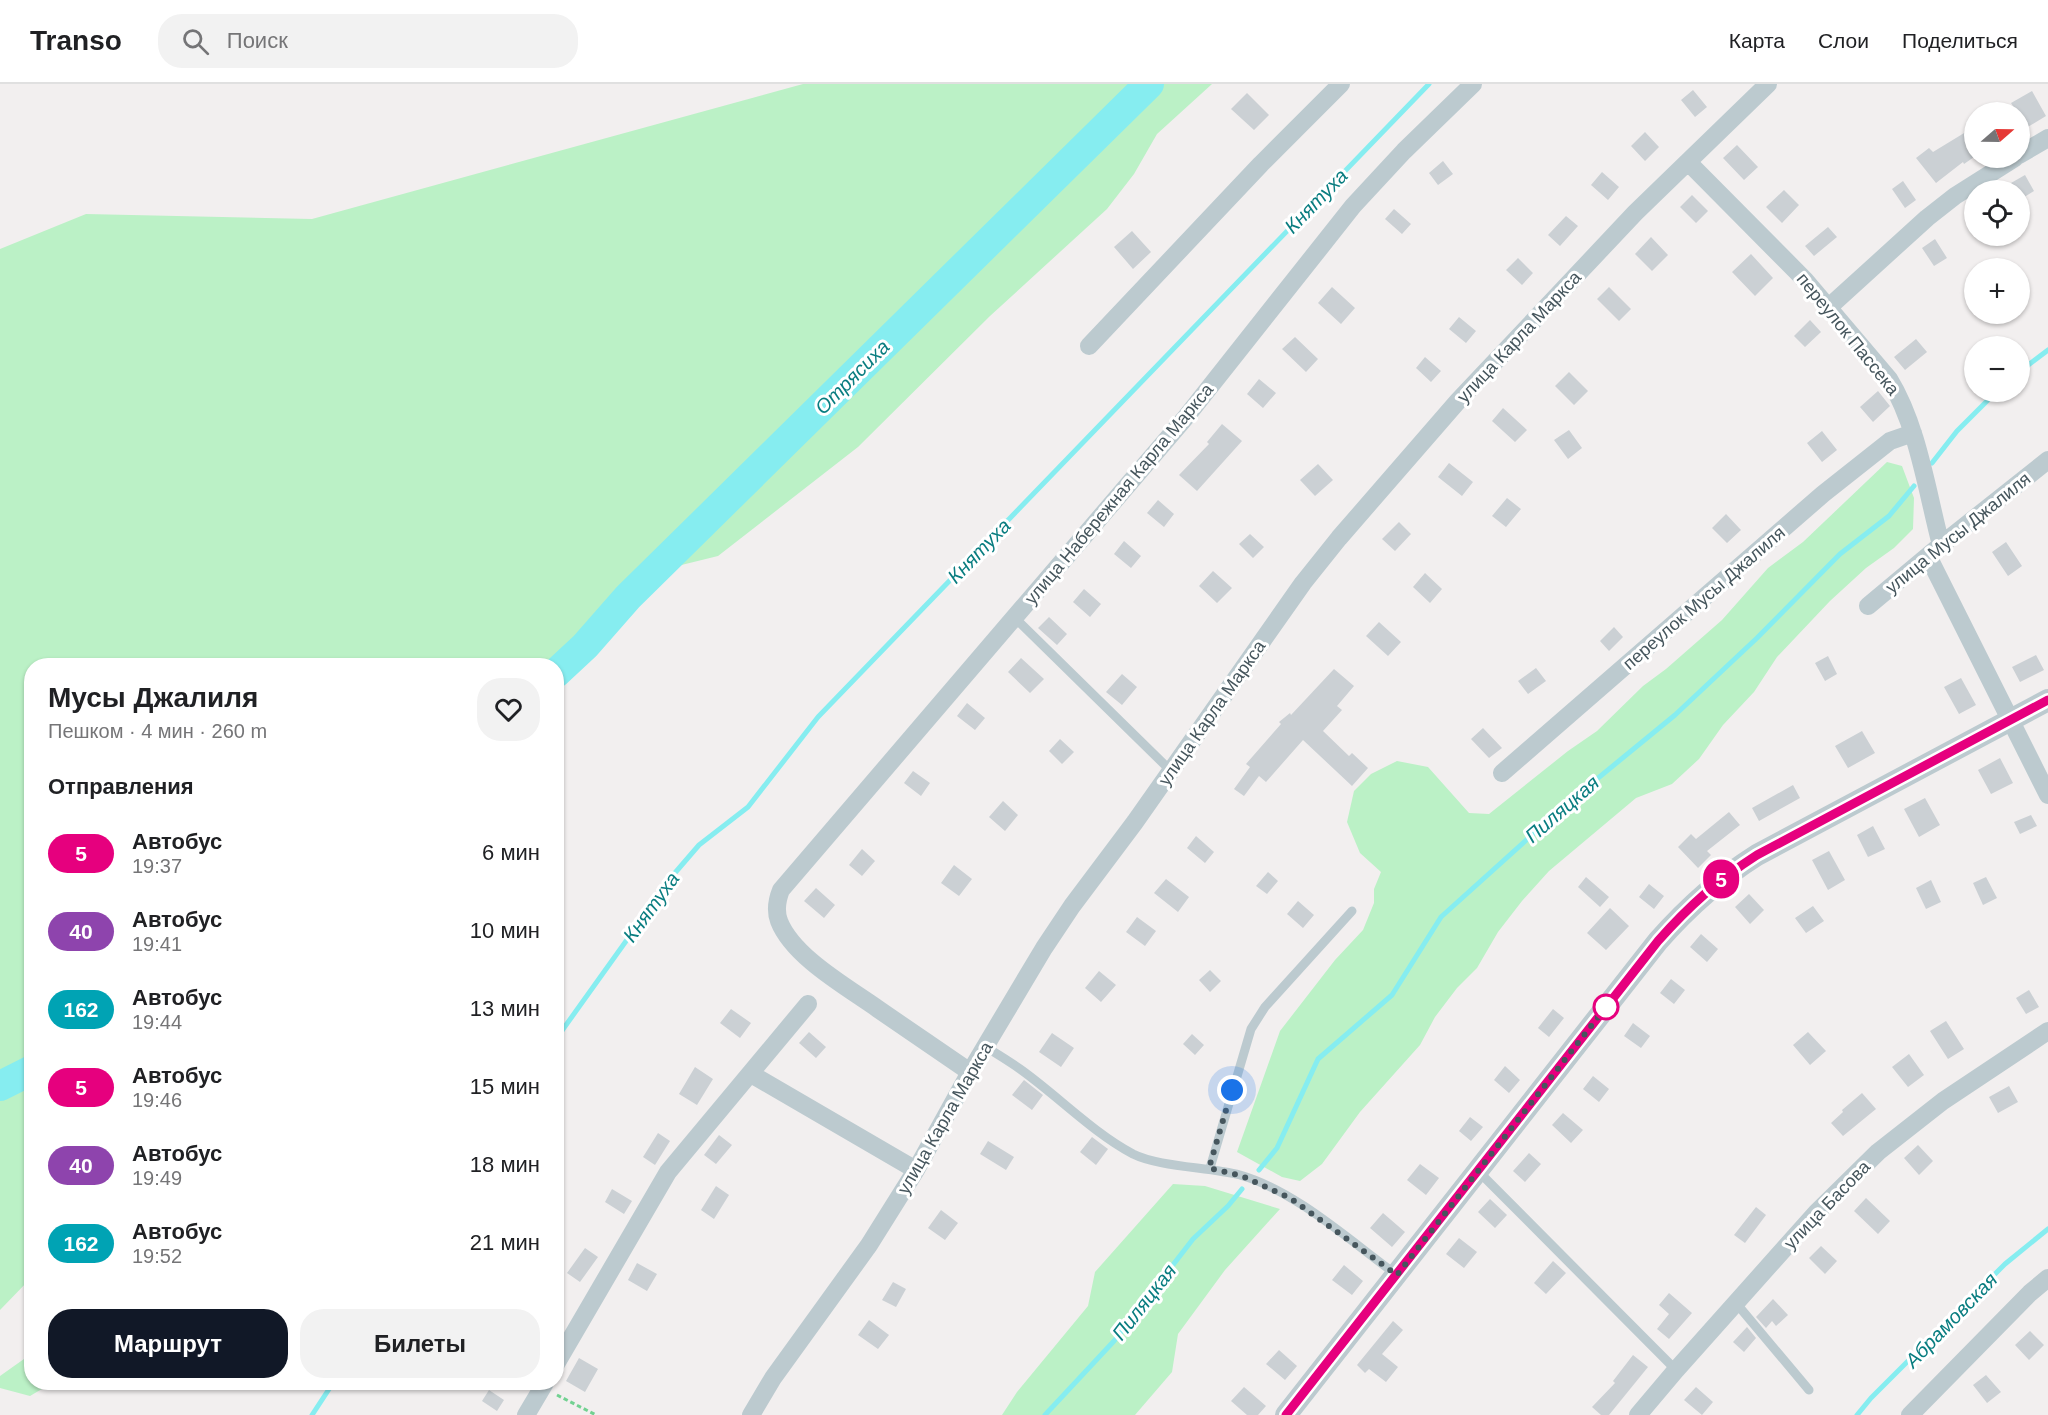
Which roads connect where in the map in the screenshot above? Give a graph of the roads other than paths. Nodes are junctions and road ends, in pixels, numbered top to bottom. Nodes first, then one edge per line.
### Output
1 (1341, 84) edge
2 (1473, 84) edge
3 (1768, 84) edge
4 (2048, 138) edge
5 (2030, 148) edge
6 (1688, 162) junction
7 (1998, 168) edge
8 (1829, 307) junction
9 (1089, 346) dead end
10 (1913, 434) junction
11 (2048, 460) edge
12 (1934, 550) junction
13 (1868, 606) dead end
14 (1014, 617) junction
15 (2048, 700) edge
16 (2009, 721) junction
17 (1171, 771) junction
18 (1502, 774) dead end
19 (2048, 795) edge
20 (1352, 911) dead end
21 (808, 1004) dead end
22 (2048, 1032) edge
23 (986, 1047) junction
24 (970, 1072) junction
25 (751, 1074) junction
26 (1209, 1168) junction
27 (916, 1170) junction
28 (1478, 1171) junction
29 (1397, 1275) junction
30 (2048, 1278) edge
31 (1736, 1303) junction
32 (564, 1350) edge
33 (1676, 1370) junction
34 (541, 1390) edge
35 (1809, 1390) dead end
36 (526, 1415) edge
37 (752, 1415) edge
38 (1286, 1415) edge
39 (1638, 1415) edge
40 (1910, 1415) edge

1 - 9 street
2 - 14 street, улица Набережная Карла Маркса
3 - 6 street, улица Карла Маркса
4 - 5 street
6 - 8 street, переулок Пассека
6 - 17 street, улица Карла Маркса
7 - 8 street
8 - 10 street, переулок Пассека
10 - 12 street, переулок Пассека
10 - 18 street, переулок Мусы Джалиля
11 - 12 street, улица Мусы Джалиля
12 - 13 street, улица Мусы Джалиля
12 - 16 street, переулок Пассека
14 - 17 lane
14 - 24 street, улица Набережная Карла Маркса
15 - 16 street
16 - 19 street, переулок Пассека
16 - 28 street
17 - 23 street, улица Карла Маркса
20 - 26 lane
21 - 25 street
22 - 31 street, улица Басова
23 - 24 street, улица Карла Маркса
23 - 26 lane
24 - 27 street, улица Карла Маркса
25 - 27 street
25 - 32 street
26 - 29 lane
27 - 37 street, улица Карла Маркса
28 - 29 street
28 - 33 lane
29 - 38 street
30 - 40 street
31 - 33 street, улица Басова
31 - 35 lane
33 - 39 street, улица Басова
34 - 36 street

